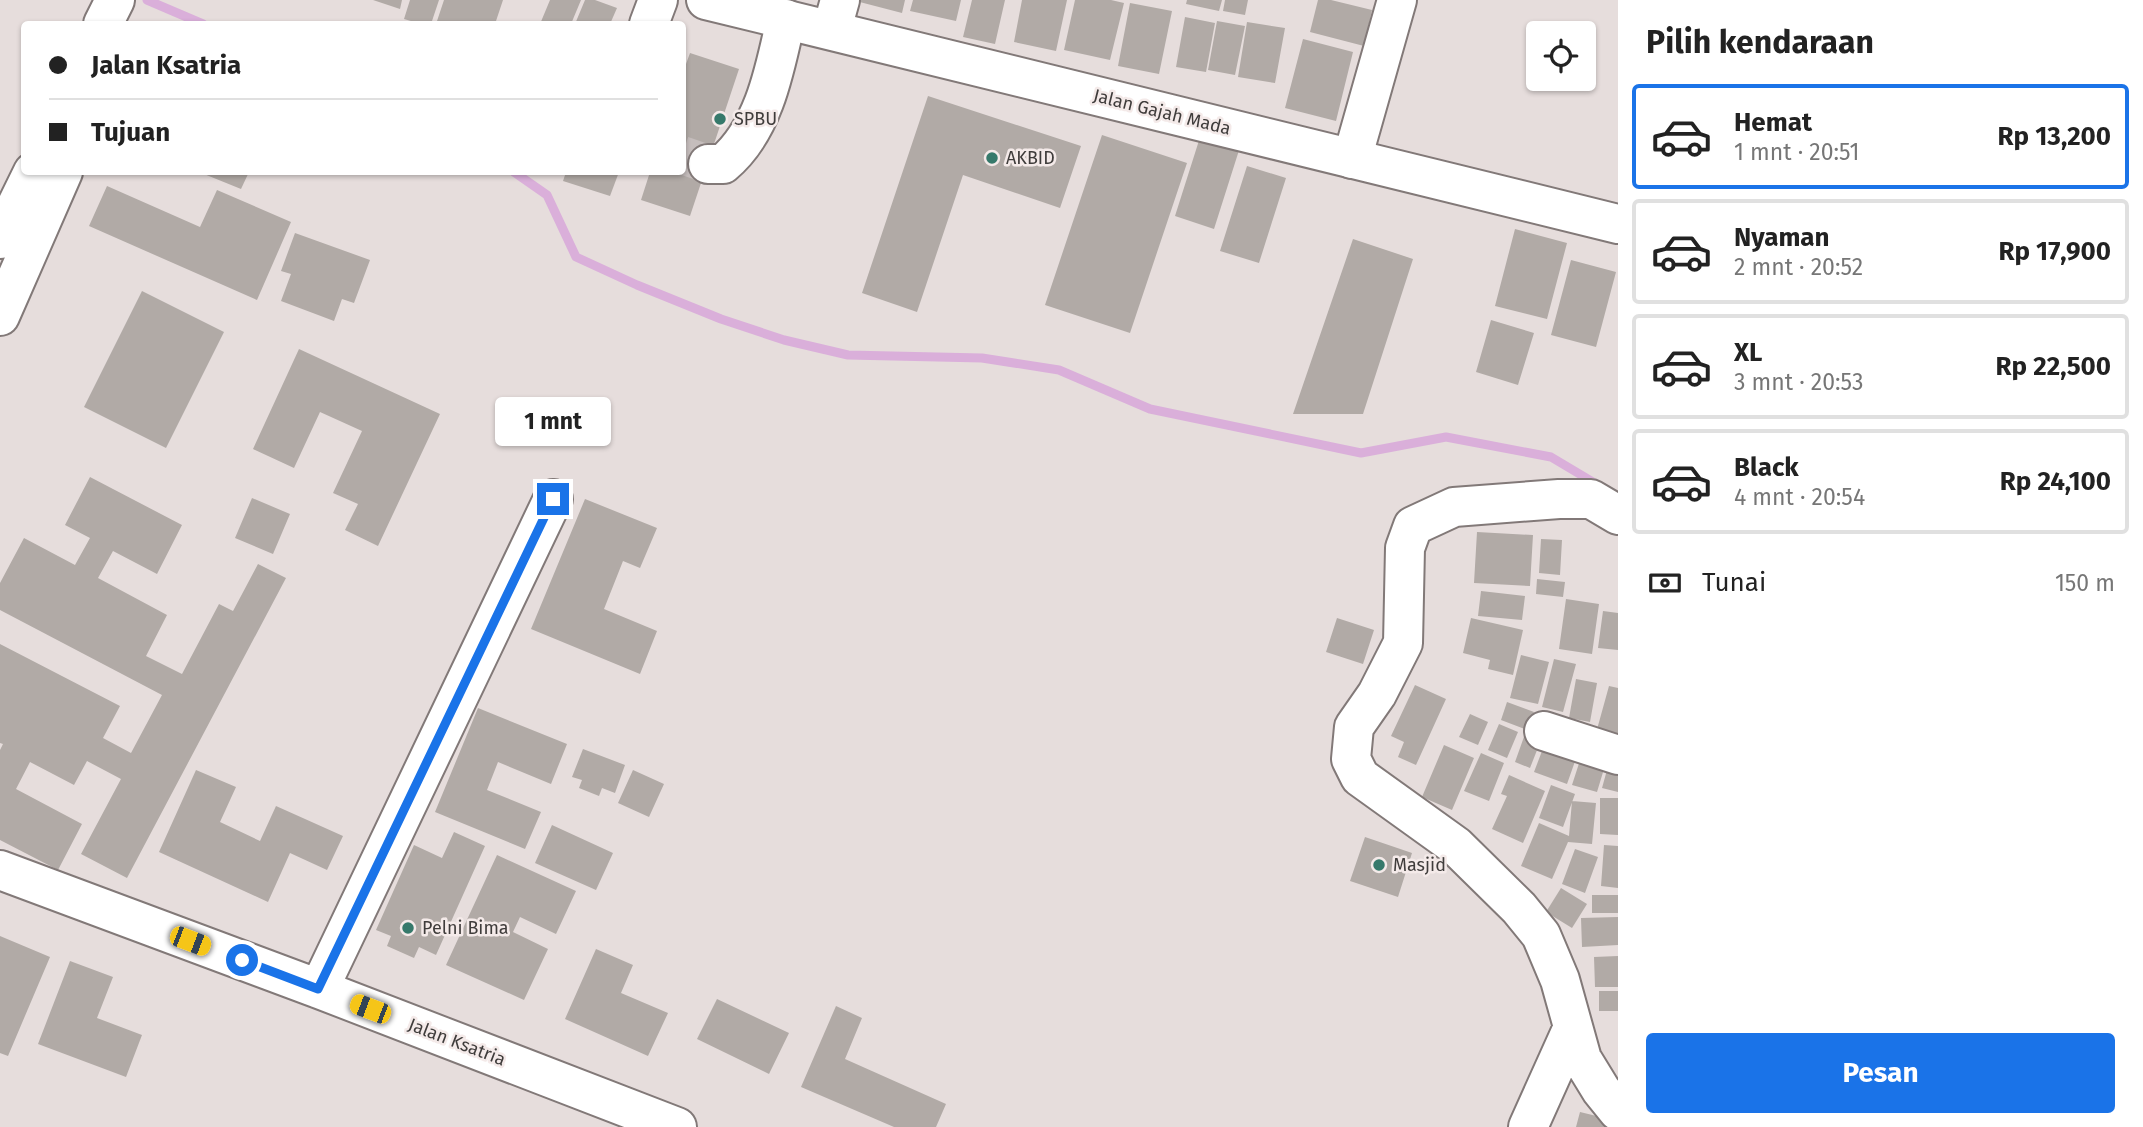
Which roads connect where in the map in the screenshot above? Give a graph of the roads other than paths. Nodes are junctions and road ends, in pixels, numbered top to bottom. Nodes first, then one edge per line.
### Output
1 (658, 0) edge
2 (706, 0) edge
3 (1397, 0) edge
4 (836, 15) edge
5 (786, 19) junction
6 (650, 21) edge
7 (1352, 159) junction
8 (708, 164) tunnel mouth
9 (32, 175) edge
10 (62, 175) edge
11 (1618, 224) edge
12 (0, 239) edge
13 (0, 316) edge
14 (553, 499) dead end
15 (1618, 515) edge
16 (1544, 732) dead end
17 (1618, 755) edge
18 (0, 870) edge
19 (318, 989) junction
20 (1573, 1027) junction
21 (1618, 1111) edge
22 (677, 1127) edge
23 (1528, 1127) edge

1 - 6 street
2 - 5 street, Jalan Gajah Mada
3 - 7 street
4 - 5 street, Jalan Gajah Mada
4 - 7 street, Jalan Gajah Mada
5 - 8 street
7 - 11 street, Jalan Gajah Mada
9 - 12 street
10 - 13 street
14 - 19 street
15 - 20 street
16 - 17 street
18 - 19 street, Jalan Ksatria
19 - 22 street, Jalan Ksatria
20 - 21 street
20 - 23 street

